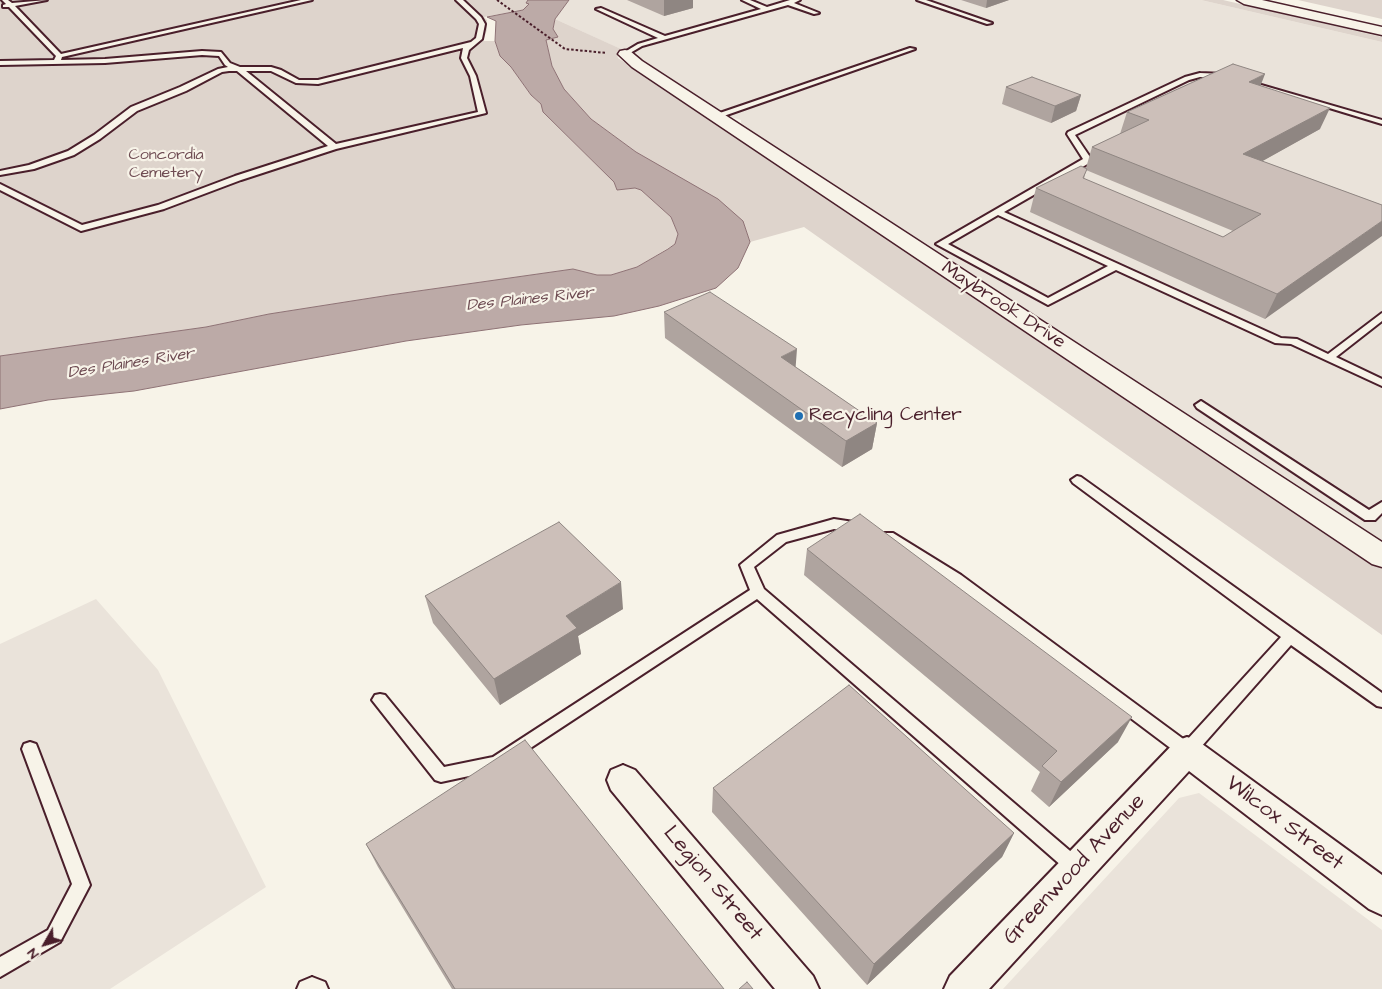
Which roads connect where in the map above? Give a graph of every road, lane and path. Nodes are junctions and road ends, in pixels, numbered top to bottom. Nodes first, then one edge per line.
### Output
1 (5, 0) edge
2 (44, 0) edge
3 (309, 0) edge
4 (459, 0) edge
5 (497, 0) edge
6 (745, 0) edge
7 (797, 0) edge
8 (920, 0) edge
9 (1244, 0) edge
10 (1275, 0) edge
11 (788, 2) junction
12 (11, 6) junction
13 (0, 7) edge
14 (599, 9) dead end
15 (767, 9) junction
16 (816, 13) dead end
17 (1382, 24) edge
18 (975, 28) dead end
19 (1382, 31) edge
20 (664, 38) junction
21 (127, 41) junction
22 (471, 44) junction
23 (912, 49) dead end
24 (625, 54) junction
25 (59, 59) junction
26 (128, 59) junction
27 (0, 63) edge
28 (239, 69) junction
29 (715, 116) junction
30 (1382, 122) edge
31 (334, 147) junction
32 (0, 173) edge
33 (1056, 177) junction
34 (1066, 180) edge
35 (0, 187) edge
36 (998, 212) junction
37 (1117, 265) junction
38 (1382, 316) edge
39 (1329, 358) junction
40 (1382, 383) edge
41 (1201, 405) dead end
42 (1077, 480) dead end
43 (1382, 506) edge
44 (1382, 556) edge
45 (758, 592) junction
46 (1290, 636) junction
47 (380, 700) dead end
48 (1382, 702) edge
49 (30, 749) dead end
50 (1187, 751) junction
51 (623, 780) dead end
52 (1077, 868) junction
53 (1382, 897) edge
54 (0, 968) edge
55 (307, 989) edge
56 (318, 989) edge
57 (800, 989) edge
58 (964, 989) edge

1 - 12 lane
2 - 12 lane
3 - 21 lane
4 - 22 lane
5 - 24 path
6 - 15 lane
7 - 11 lane
8 - 18 lane
9 - 19 main road
10 - 17 main road
11 - 15 lane
11 - 16 lane
12 - 13 lane
12 - 25 lane
14 - 20 lane
15 - 20 lane
20 - 24 lane
21 - 25 lane
21 - 26 lane
22 - 28 lane
22 - 31 lane
23 - 29 lane
24 - 29 main road, Maybrook Drive
25 - 26 lane
25 - 27 lane
26 - 28 lane
28 - 31 lane
28 - 32 lane
29 - 44 main road, Maybrook Drive
30 - 33 lane
31 - 35 lane
33 - 34 lane
33 - 36 lane
36 - 37 lane
36 - 37 lane
37 - 39 lane
38 - 39 lane
39 - 40 lane
41 - 43 lane
42 - 46 lane
45 - 47 lane
45 - 50 lane
45 - 52 lane
46 - 48 lane
46 - 50 lane
49 - 54 lane
50 - 52 street, Greenwood Avenue
50 - 53 street, Wilcox Street
51 - 57 street, Legion Street
52 - 58 street, Greenwood Avenue
55 - 56 lane

